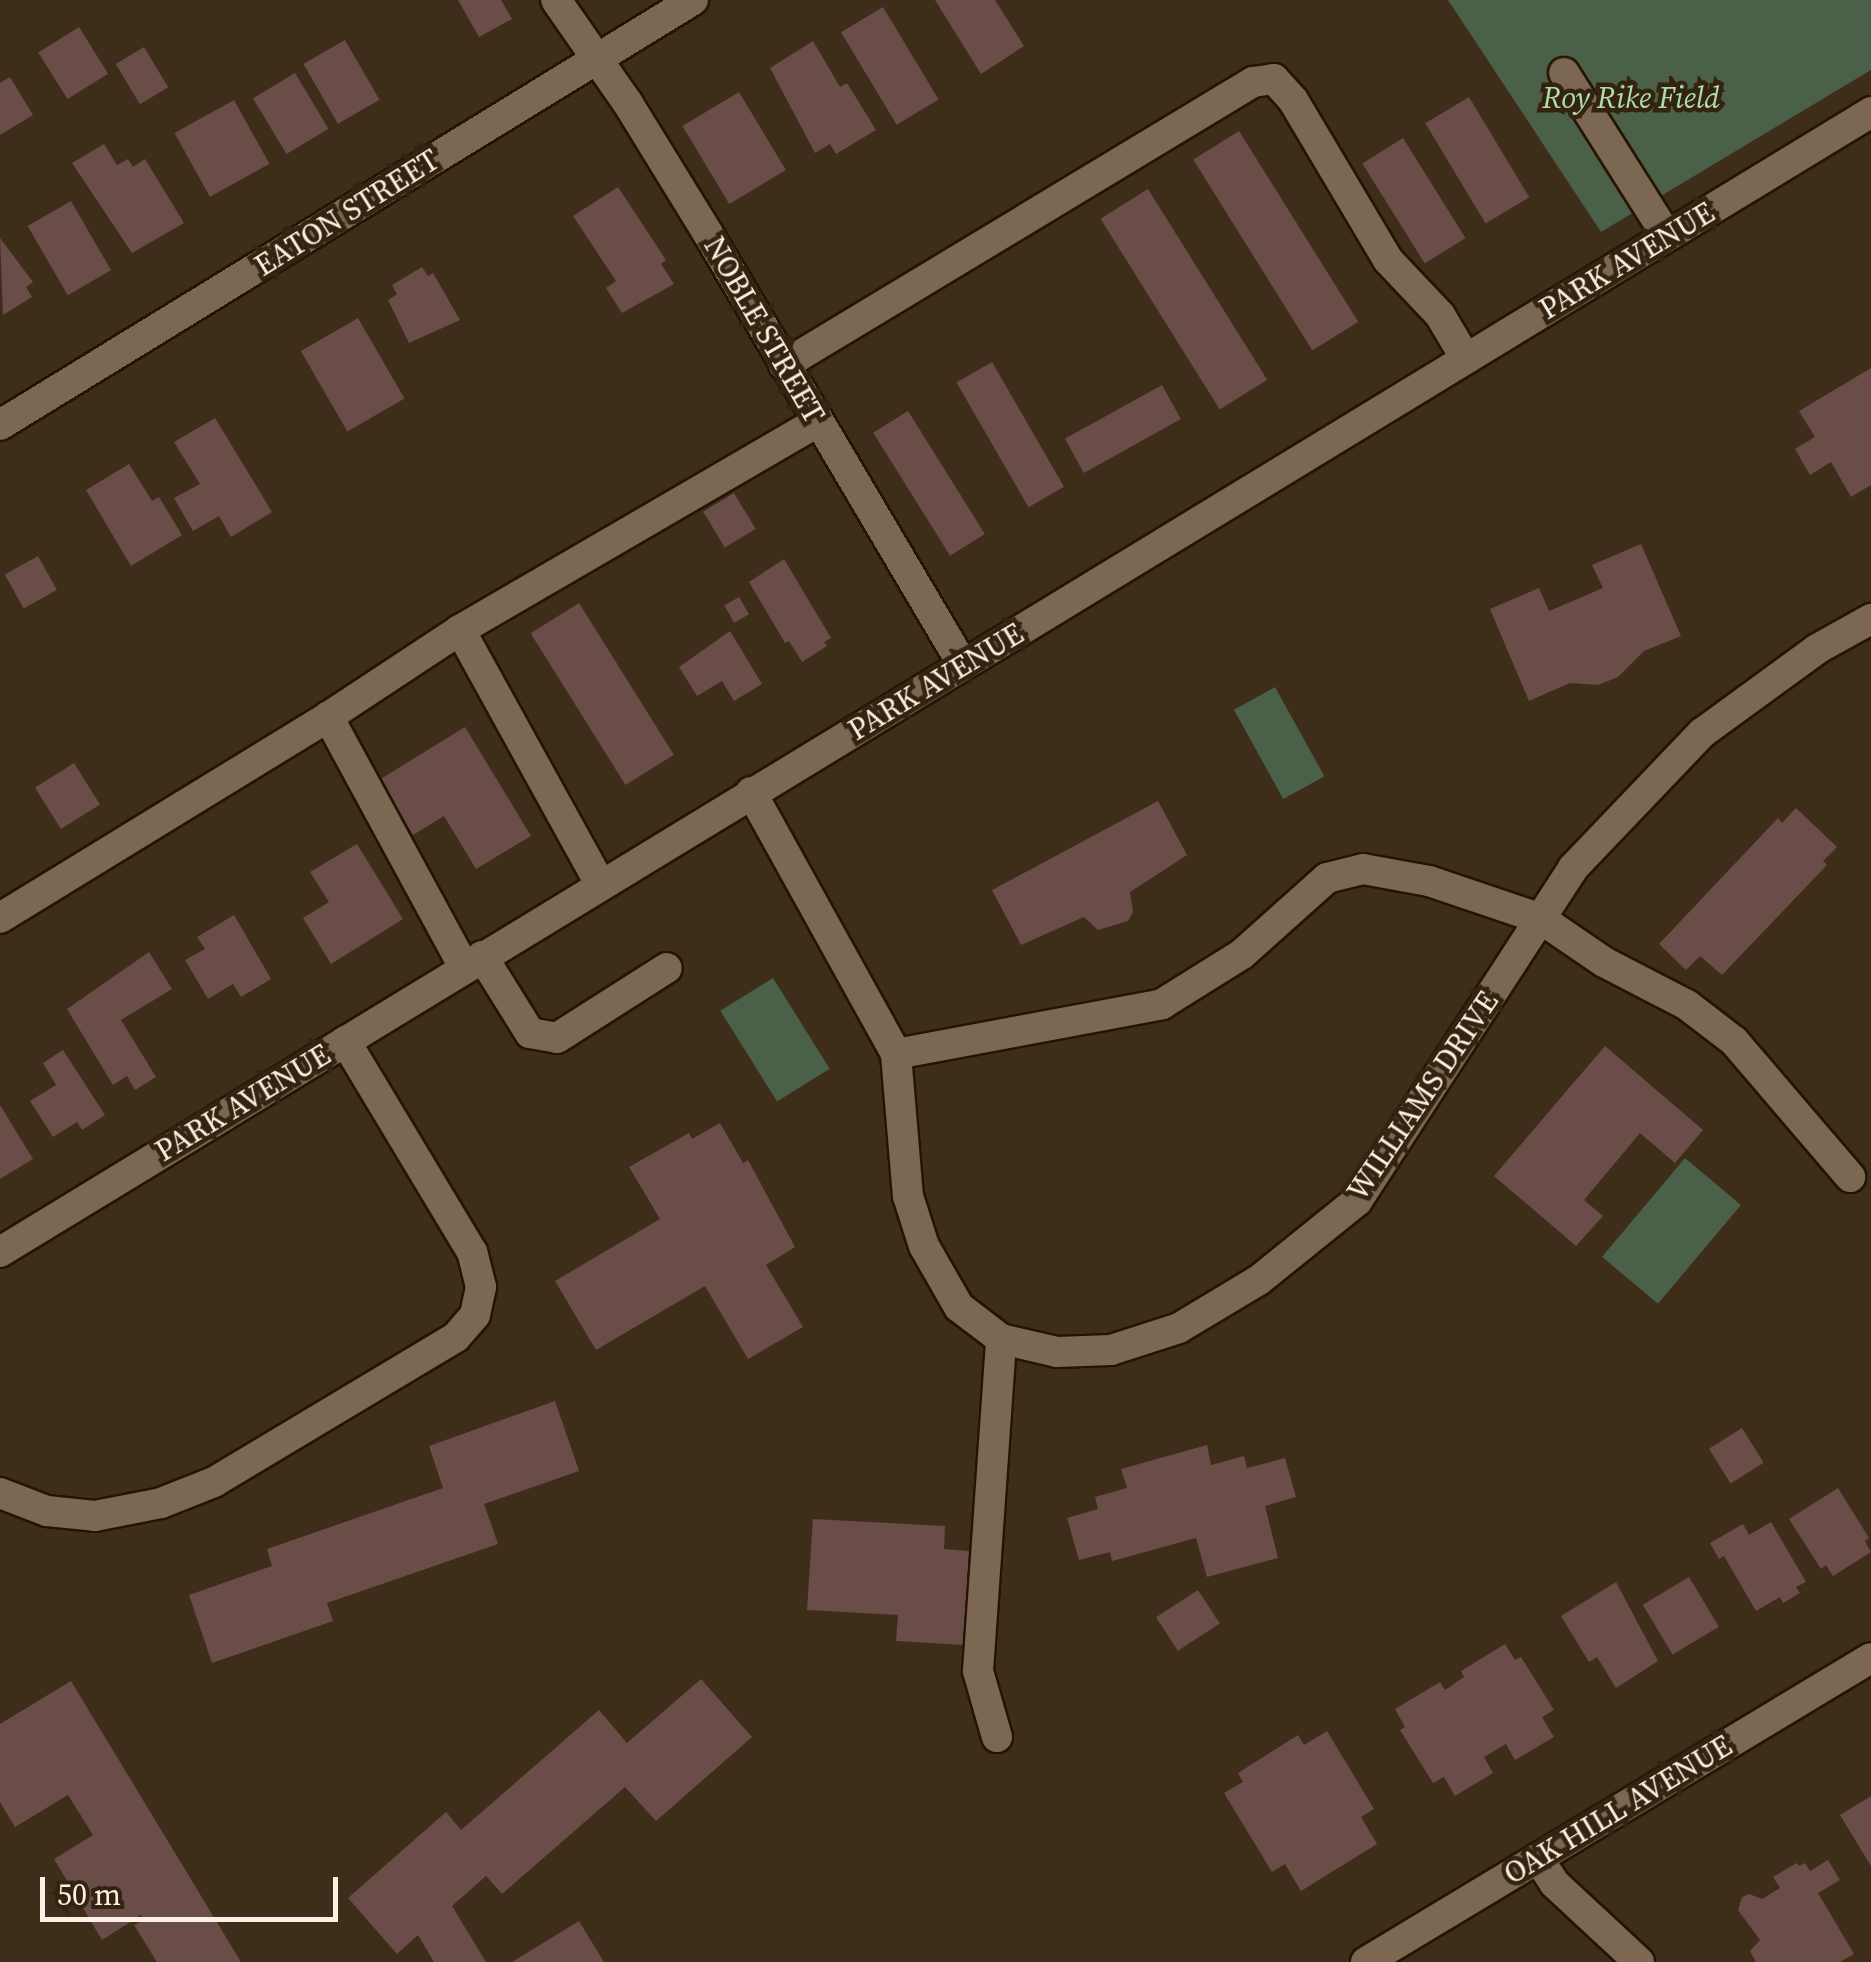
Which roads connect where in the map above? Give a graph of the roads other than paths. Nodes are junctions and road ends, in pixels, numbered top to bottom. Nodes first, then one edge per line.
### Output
1 (556, 0) edge
2 (694, 0) edge
3 (596, 58) junction
4 (1564, 73) dead end
5 (1871, 112) edge
6 (1668, 236) junction
7 (1466, 360) junction
8 (784, 366) junction
9 (817, 422) junction
10 (0, 426) edge
11 (1871, 620) edge
12 (460, 630) junction
13 (963, 666) junction
14 (328, 717) junction
15 (751, 792) junction
16 (600, 884) junction
17 (0, 918) edge
18 (1541, 919) junction
19 (473, 961) junction
20 (667, 968) dead end
21 (346, 1040) junction
22 (896, 1054) junction
23 (1850, 1177) dead end
24 (0, 1252) edge
25 (1001, 1339) junction
26 (0, 1494) edge
27 (1871, 1658) edge
28 (998, 1737) dead end
29 (1538, 1858) junction
30 (1366, 1962) edge
31 (1639, 1962) edge

1 - 3 street, NOBLE STREET
2 - 3 street, EATON STREET
3 - 8 street, NOBLE STREET
3 - 10 street, EATON STREET
4 - 6 street
5 - 6 street, PARK AVENUE
6 - 7 street, PARK AVENUE
7 - 8 street
7 - 13 street, PARK AVENUE
8 - 9 street, NOBLE STREET
9 - 12 street
9 - 13 street, NOBLE STREET
11 - 18 street, WILLIAMS DRIVE
12 - 14 street
12 - 16 street
13 - 15 street, PARK AVENUE
14 - 17 street
14 - 19 street
15 - 16 street, PARK AVENUE
15 - 22 street, WILLIAMS DRIVE
16 - 19 street, PARK AVENUE
18 - 22 street
18 - 23 street
18 - 25 street, WILLIAMS DRIVE
19 - 20 street
19 - 21 street, PARK AVENUE
21 - 24 street, PARK AVENUE
21 - 26 street
22 - 25 street, WILLIAMS DRIVE
25 - 28 street
27 - 29 street, OAK HILL AVENUE
29 - 30 street, OAK HILL AVENUE
29 - 31 street

